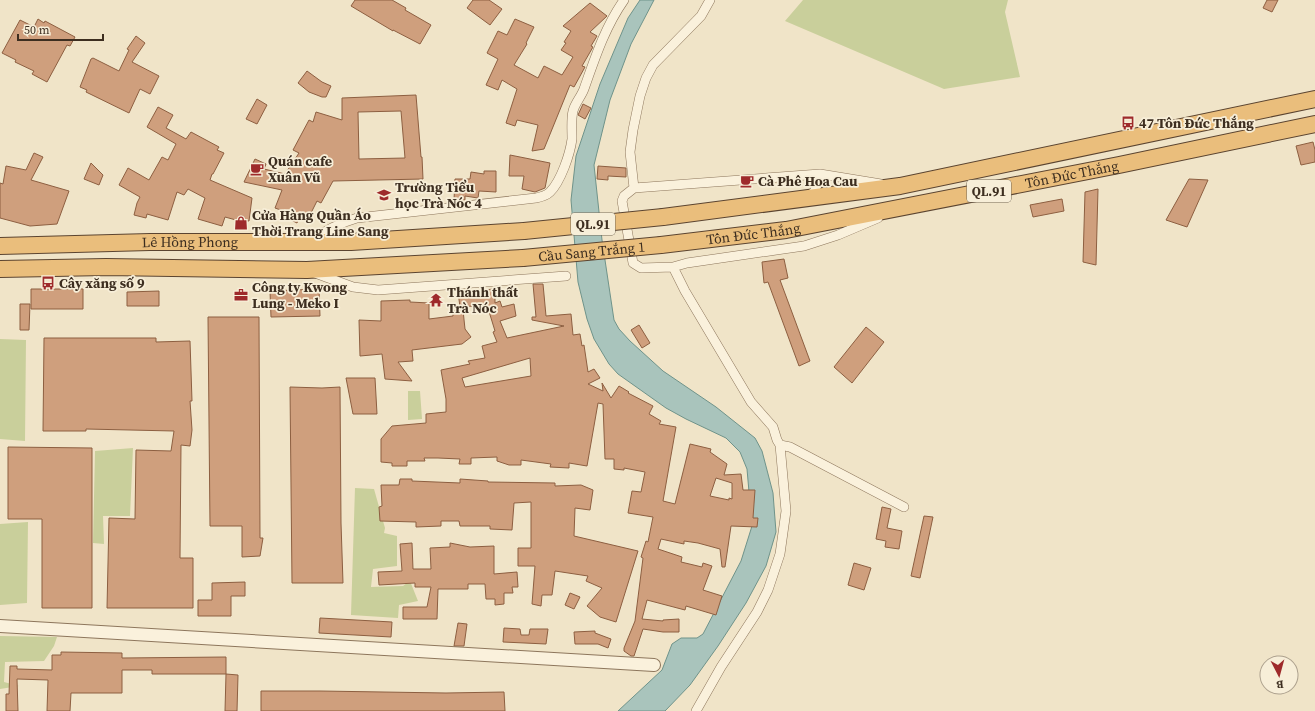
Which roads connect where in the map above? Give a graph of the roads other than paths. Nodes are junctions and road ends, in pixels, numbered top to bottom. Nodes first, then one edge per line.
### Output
1 (624, 0) edge
2 (710, 0) edge
3 (1315, 99) edge
4 (1315, 124) edge
5 (813, 175) junction
6 (900, 186) junction
7 (634, 188) junction
8 (802, 199) junction
9 (898, 209) junction
10 (663, 217) joint
11 (807, 226) junction
12 (524, 231) joint
13 (309, 242) junction
14 (812, 244) junction
15 (661, 245) joint
16 (0, 246) edge
17 (523, 258) joint
18 (673, 267) junction
19 (0, 269) edge
20 (307, 270) junction
21 (566, 276) dead end
22 (778, 443) junction
23 (904, 507) dead end
24 (0, 626) edge
25 (654, 665) dead end
26 (696, 711) edge

1 - 13 street
2 - 7 street
3 - 6 highway, Tôn Đức Thắng / QL.91
4 - 9 highway, Tôn Đức Thắng / QL.91
5 - 6 street
5 - 7 street
5 - 8 street
6 - 8 highway, Tôn Đức Thắng / QL.91
7 - 18 street
8 - 10 highway, Tôn Đức Thắng / QL.91
9 - 11 highway, Tôn Đức Thắng / QL.91
9 - 14 street
10 - 12 highway, Cầu Sang Trắng 1 / QL.91, bridge
11 - 14 street
11 - 15 highway, Tôn Đức Thắng / QL.91
12 - 13 highway, Lê Hồng Phong / QL.91
13 - 16 highway, Lê Hồng Phong / QL.91
14 - 18 street
15 - 17 highway, Cầu Sang Trắng 1 / QL.91, bridge
17 - 20 highway, Lê Hồng Phong / QL.91
18 - 22 street
19 - 20 highway, Lê Hồng Phong / QL.91
20 - 21 street
22 - 23 street
22 - 26 street
24 - 25 street

